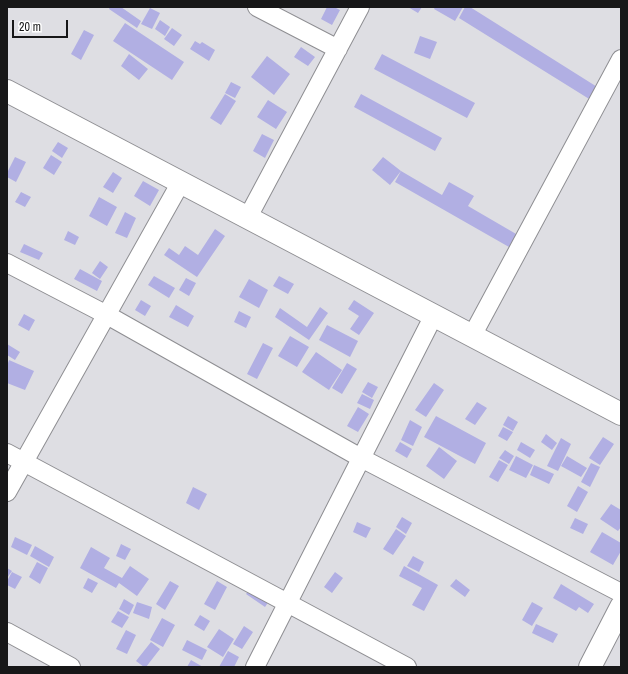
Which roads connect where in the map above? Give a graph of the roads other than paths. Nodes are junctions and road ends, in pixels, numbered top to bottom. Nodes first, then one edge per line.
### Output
1 (257, 7) edge
2 (360, 7) edge
3 (338, 49) junction
4 (621, 59) edge
5 (7, 91) edge
6 (181, 182) junction
7 (248, 217) junction
8 (7, 263) edge
9 (107, 315) junction
10 (434, 315) junction
11 (472, 336) junction
12 (621, 414) edge
13 (7, 453) edge
14 (361, 458) junction
15 (24, 462) junction
16 (7, 492) edge
17 (621, 593) edge
18 (286, 602) junction
19 (621, 607) edge
20 (7, 632) edge
21 (71, 667) edge
22 (255, 667) edge
23 (407, 667) edge
24 (590, 667) edge

1 - 3 street
2 - 3 street
3 - 7 street
4 - 11 street
5 - 6 street
6 - 7 street
6 - 9 street
7 - 10 street
8 - 9 street
9 - 14 street
9 - 15 street
10 - 11 street
10 - 14 street
11 - 12 street
13 - 15 street
14 - 17 street
14 - 18 street
15 - 16 street
15 - 18 street
18 - 22 street
18 - 23 street
19 - 24 street
20 - 21 street

